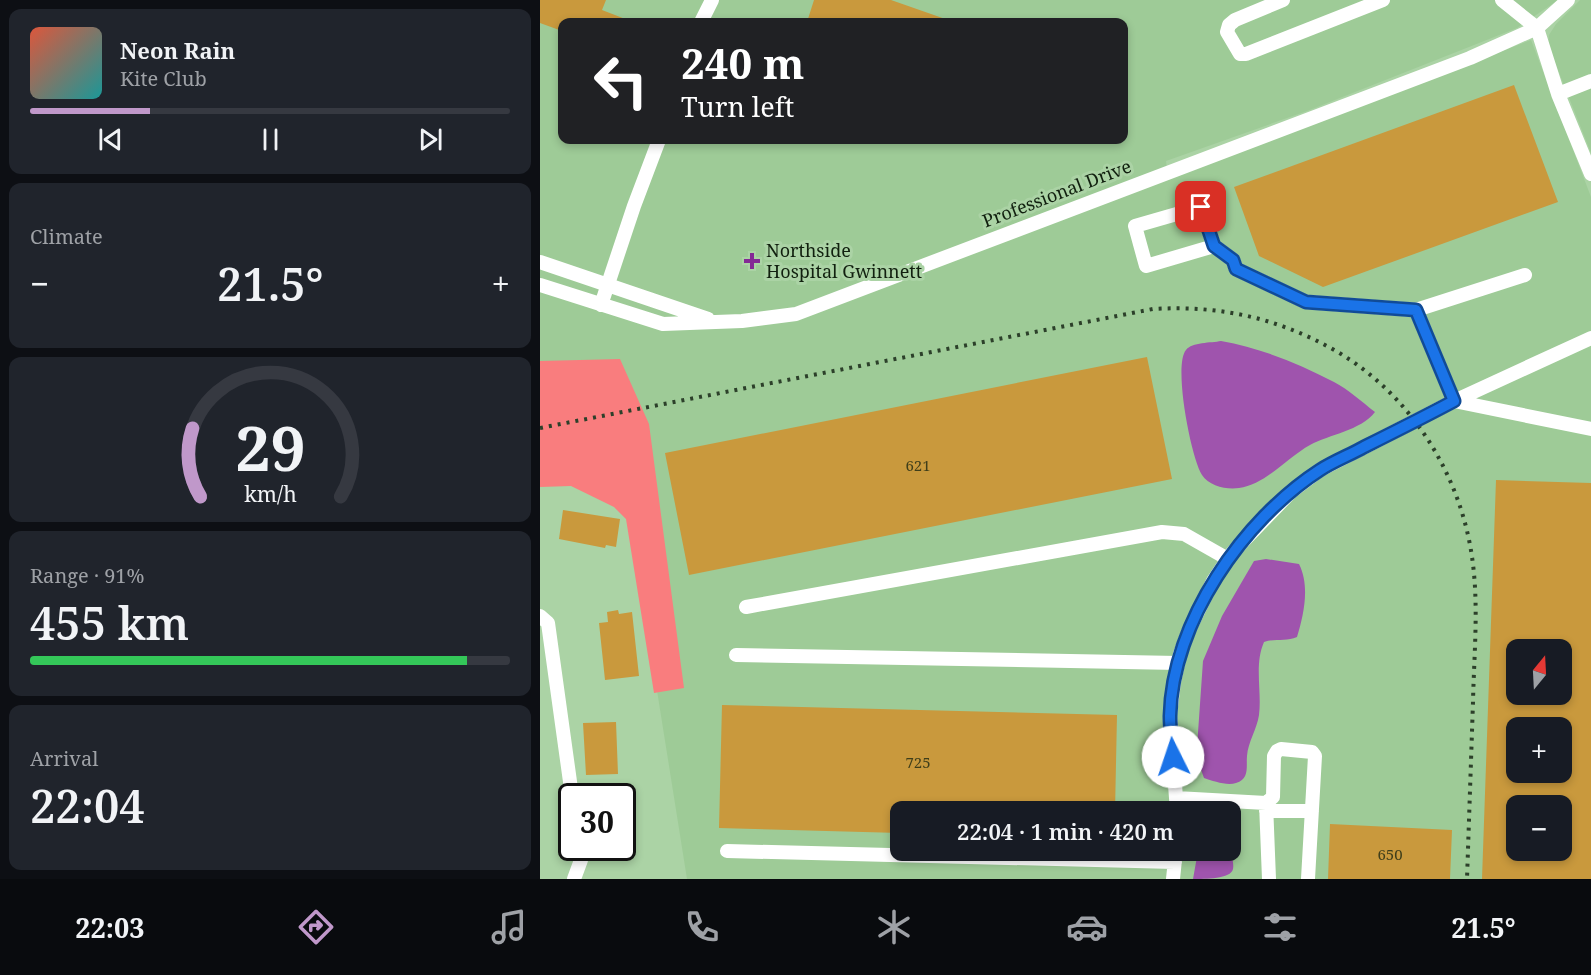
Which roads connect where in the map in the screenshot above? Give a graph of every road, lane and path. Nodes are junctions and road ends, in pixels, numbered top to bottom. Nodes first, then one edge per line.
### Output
1 (712, 0) edge
2 (1283, 0) edge
3 (1383, 0) edge
4 (1502, 0) edge
5 (1568, 0) edge
6 (1353, 5) edge
7 (703, 18) edge
8 (1537, 28) junction
9 (1591, 81) edge
10 (1558, 94) junction
11 (657, 144) edge
12 (1591, 174) edge
13 (1214, 246) junction
14 (540, 262) edge
15 (1526, 275) dead end
16 (540, 285) edge
17 (608, 285) junction
18 (601, 305) junction
19 (1416, 310) junction
20 (716, 322) junction
21 (1591, 338) edge
22 (1454, 401) junction
23 (1591, 429) edge
24 (1228, 559) junction
25 (746, 608) dead end
26 (540, 616) edge
27 (736, 655) dead end
28 (1178, 663) junction
29 (570, 783) edge
30 (1177, 801) edge
31 (1241, 806) edge
32 (1266, 807) junction
33 (1312, 811) junction
34 (727, 851) dead end
35 (890, 853) edge
36 (582, 861) edge
37 (1175, 861) edge
38 (574, 879) edge
39 (1173, 879) edge
40 (1269, 879) edge
41 (1308, 879) edge

1 - 7 street
2 - 6 street
3 - 6 street
4 - 8 street
5 - 8 street, Professional Drive
8 - 10 street
8 - 20 street, Professional Drive
9 - 10 street
10 - 12 street
11 - 17 street
13 - 13 street
13 - 19 street
14 - 17 street
15 - 19 street
16 - 18 street, Professional Drive
17 - 18 street
17 - 20 street
18 - 20 street, Professional Drive
19 - 22 street
21 - 22 street
22 - 23 street
22 - 24 street
24 - 25 street
24 - 28 street
26 - 29 street
27 - 28 street
28 - 30 street
31 - 32 street
32 - 33 street
32 - 33 street
32 - 40 street
33 - 41 street
34 - 35 street
36 - 38 street
37 - 39 street

